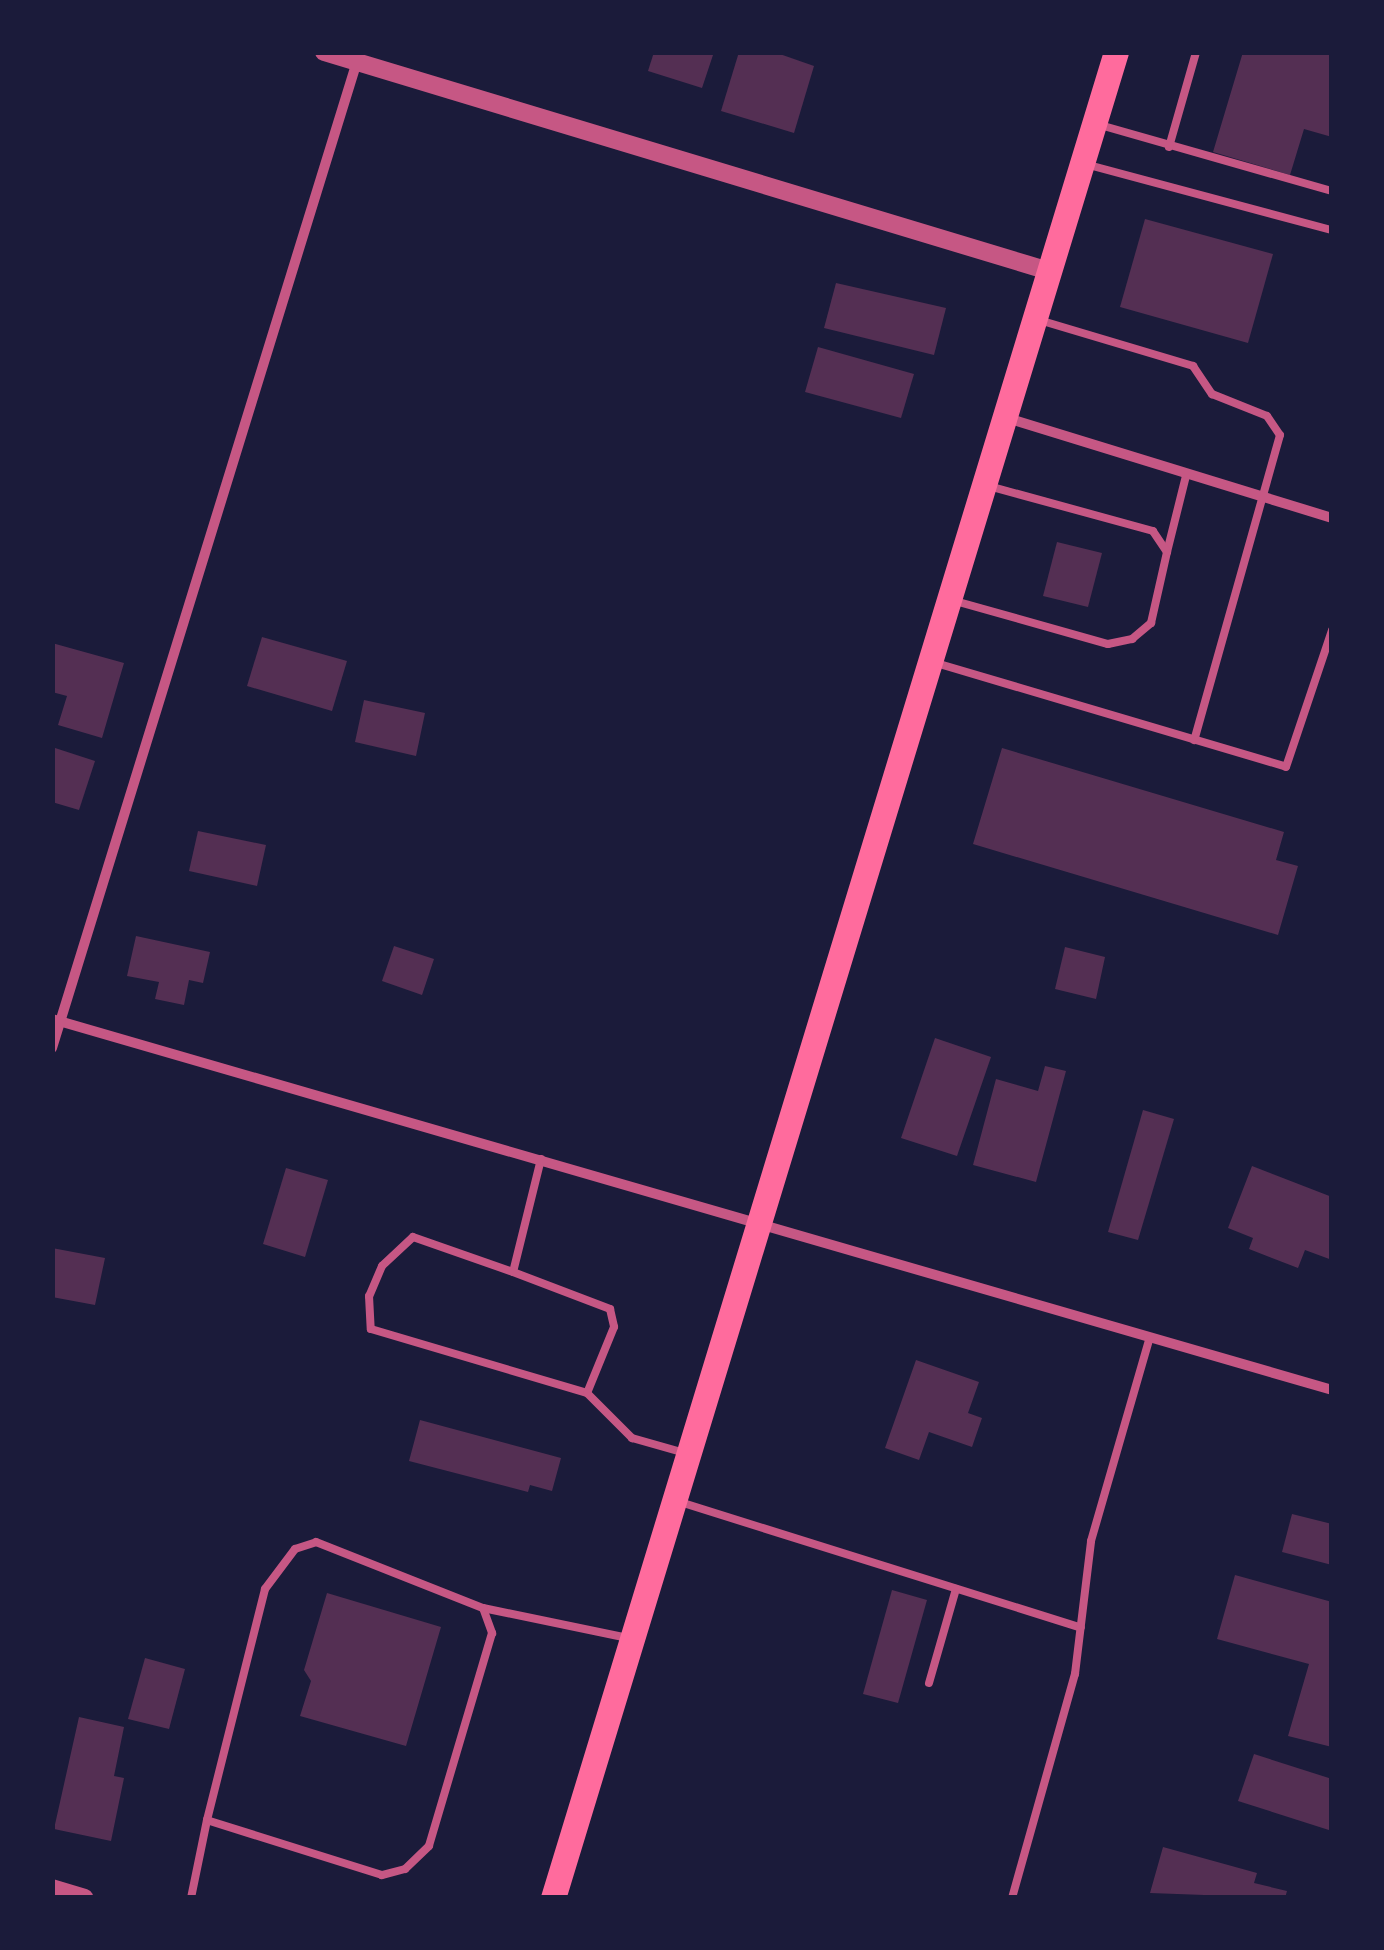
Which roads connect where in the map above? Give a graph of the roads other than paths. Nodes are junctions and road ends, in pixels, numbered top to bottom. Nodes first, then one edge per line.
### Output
1 (324, 52) edge
2 (1116, 52) edge
3 (1196, 52) edge
4 (358, 58) edge
5 (1096, 124) junction
6 (1169, 146) junction
7 (1084, 163) junction
8 (1332, 191) edge
9 (1332, 230) edge
10 (1052, 272) junction
11 (1037, 320) junction
12 (1006, 418) junction
13 (1186, 476) junction
14 (986, 485) junction
15 (1266, 499) junction
16 (1332, 518) edge
17 (1166, 552) junction
18 (950, 600) junction
19 (1332, 630) edge
20 (932, 662) junction
21 (1194, 740) junction
22 (56, 1020) edge
23 (52, 1048) edge
24 (541, 1159) junction
25 (760, 1222) junction
26 (513, 1272) junction
27 (1150, 1337) junction
28 (1332, 1390) edge
29 (587, 1392) junction
30 (689, 1454) junction
31 (675, 1501) junction
32 (956, 1589) junction
33 (482, 1608) junction
34 (1081, 1628) junction
35 (632, 1640) junction
36 (929, 1683) dead end
37 (207, 1820) junction
38 (52, 1888) edge
39 (84, 1898) edge
40 (192, 1898) edge
41 (553, 1898) edge
42 (1012, 1898) edge

1 - 4 street
2 - 5 main road
3 - 6 lane
4 - 10 street
4 - 22 street
5 - 6 lane
5 - 7 main road
6 - 8 lane
7 - 9 lane
7 - 10 main road
10 - 11 main road
11 - 12 main road
11 - 15 lane
12 - 13 street
12 - 14 main road
13 - 15 street
13 - 17 lane
14 - 17 lane
14 - 18 main road
15 - 16 street
15 - 21 lane
17 - 18 lane
18 - 20 main road
19 - 21 lane
20 - 21 lane
20 - 25 main road
22 - 23 street
22 - 24 street
24 - 25 street
24 - 26 lane
25 - 27 street
25 - 30 main road
26 - 29 lane
26 - 29 lane
27 - 28 street
27 - 34 lane
29 - 30 lane
30 - 31 main road
31 - 32 lane
31 - 35 main road
32 - 34 lane
32 - 36 lane
33 - 35 lane
33 - 37 lane
33 - 37 lane
34 - 42 lane
35 - 41 main road
37 - 40 lane
38 - 39 street

